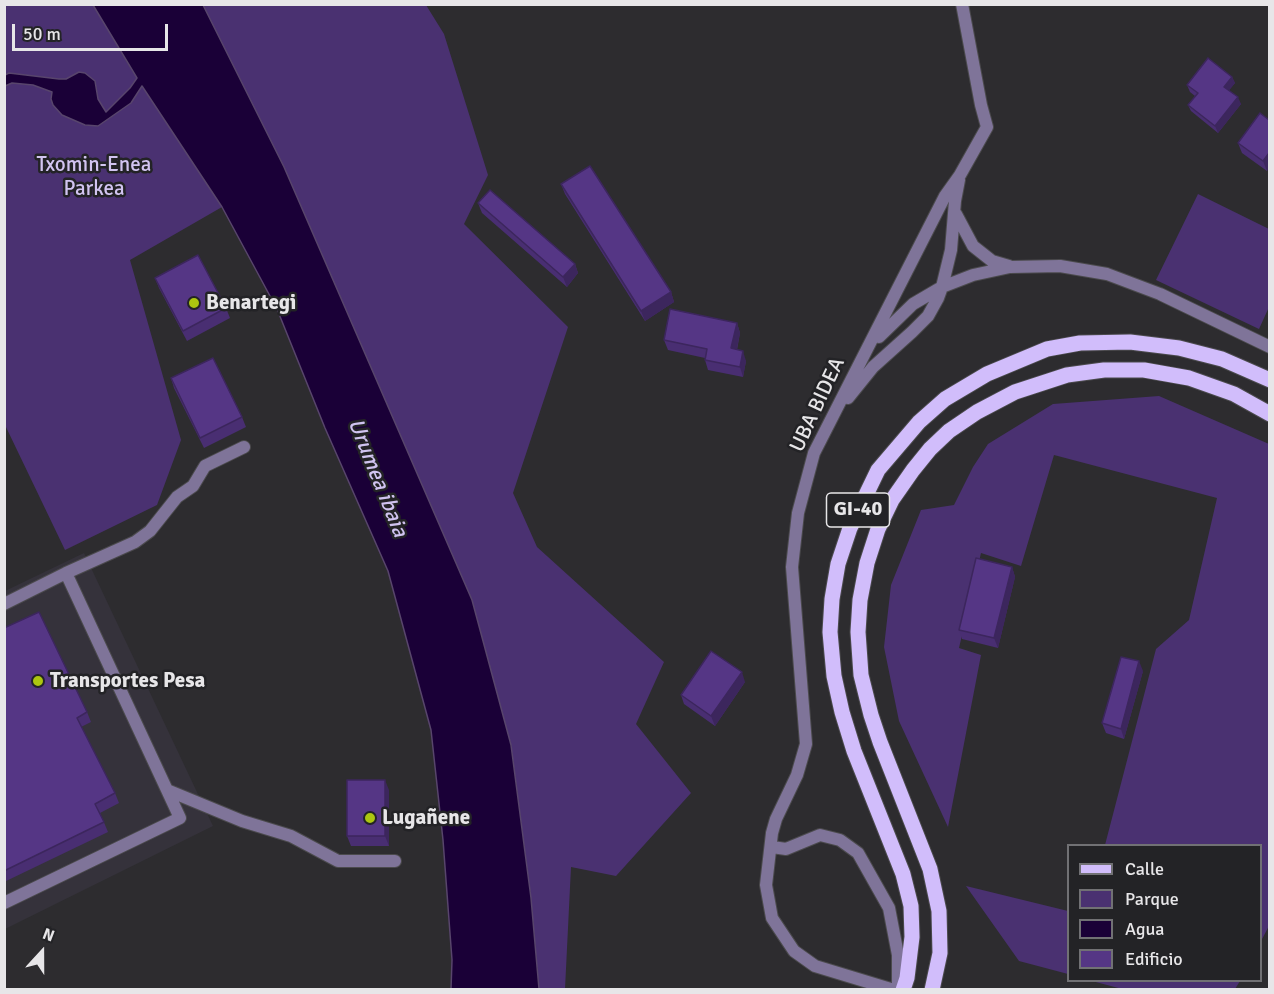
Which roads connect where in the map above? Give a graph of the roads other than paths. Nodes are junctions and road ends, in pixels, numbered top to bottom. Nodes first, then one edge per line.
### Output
1 (962, 4) edge
2 (960, 175) junction
3 (955, 213) junction
4 (1010, 267) junction
5 (942, 287) junction
6 (1269, 347) edge
7 (864, 353) junction
8 (1269, 380) edge
9 (1269, 414) edge
10 (832, 418) junction
11 (244, 447) dead end
12 (66, 573) junction
13 (4, 604) edge
14 (167, 790) junction
15 (772, 847) junction
16 (395, 861) dead end
17 (4, 903) edge
18 (896, 990) edge
19 (903, 990) edge
20 (932, 990) edge

1 - 2 street, UBA BIDEA
2 - 3 street
2 - 7 street, UBA BIDEA
3 - 4 street
3 - 5 street
4 - 5 street
4 - 6 street
5 - 7 street
5 - 10 street
7 - 10 street, UBA BIDEA
8 - 19 main road, GI-40
9 - 20 main road, GI-40
10 - 15 street, UBA BIDEA
11 - 12 street
12 - 13 street
12 - 14 street
14 - 16 street
14 - 17 street
15 - 18 street, UBA BIDEA
15 - 18 street, UBA BIDEA

